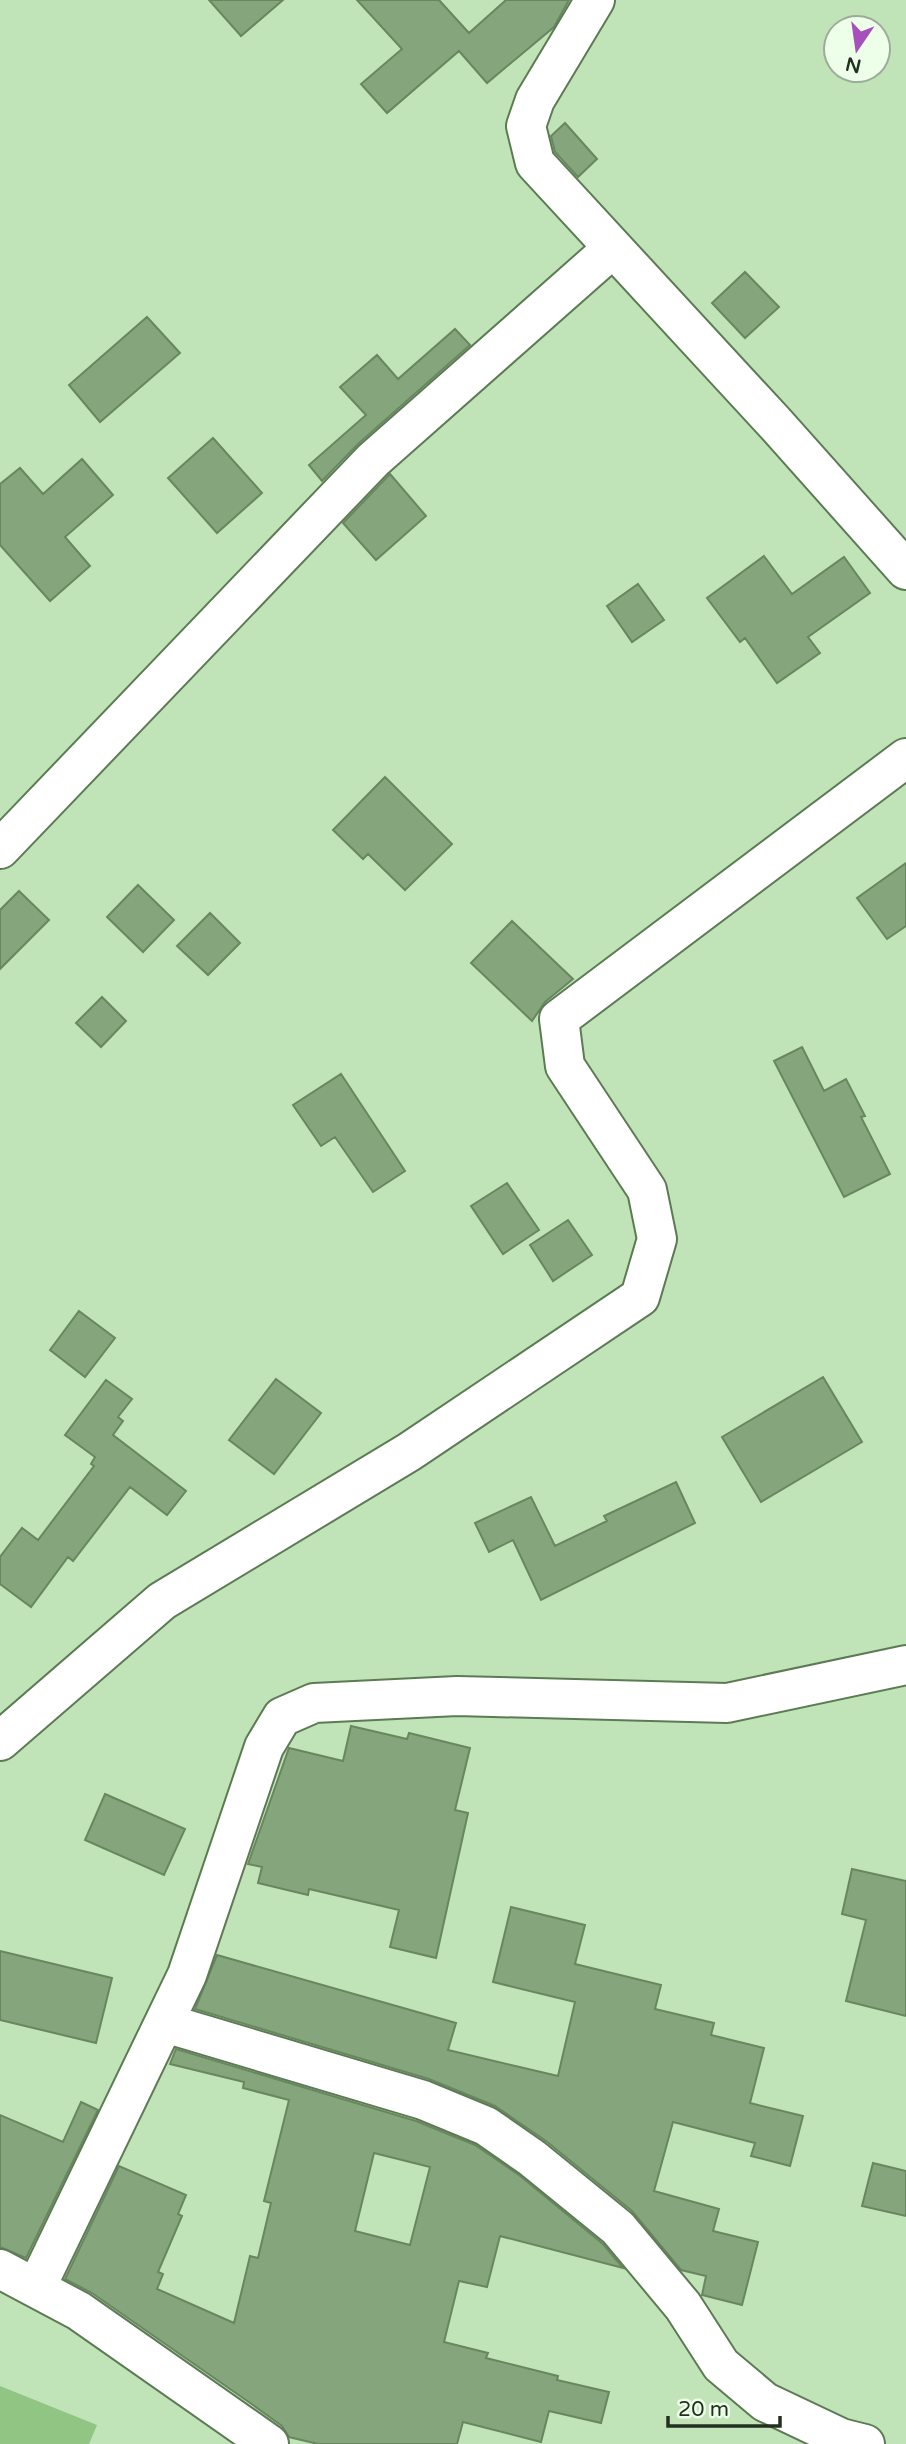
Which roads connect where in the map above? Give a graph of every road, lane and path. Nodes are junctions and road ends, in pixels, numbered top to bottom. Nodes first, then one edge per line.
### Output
1 (595, 0) edge
2 (613, 248) junction
3 (906, 570) edge
4 (906, 758) edge
5 (0, 849) edge
6 (906, 1665) edge
7 (0, 1741) edge
8 (165, 2023) junction
9 (0, 2269) edge
10 (36, 2288) junction
11 (269, 2444) edge
12 (866, 2444) edge

1 - 2 street
2 - 3 street
2 - 5 street
4 - 7 street
6 - 8 street
8 - 10 street
8 - 12 street
9 - 10 street
10 - 11 street

